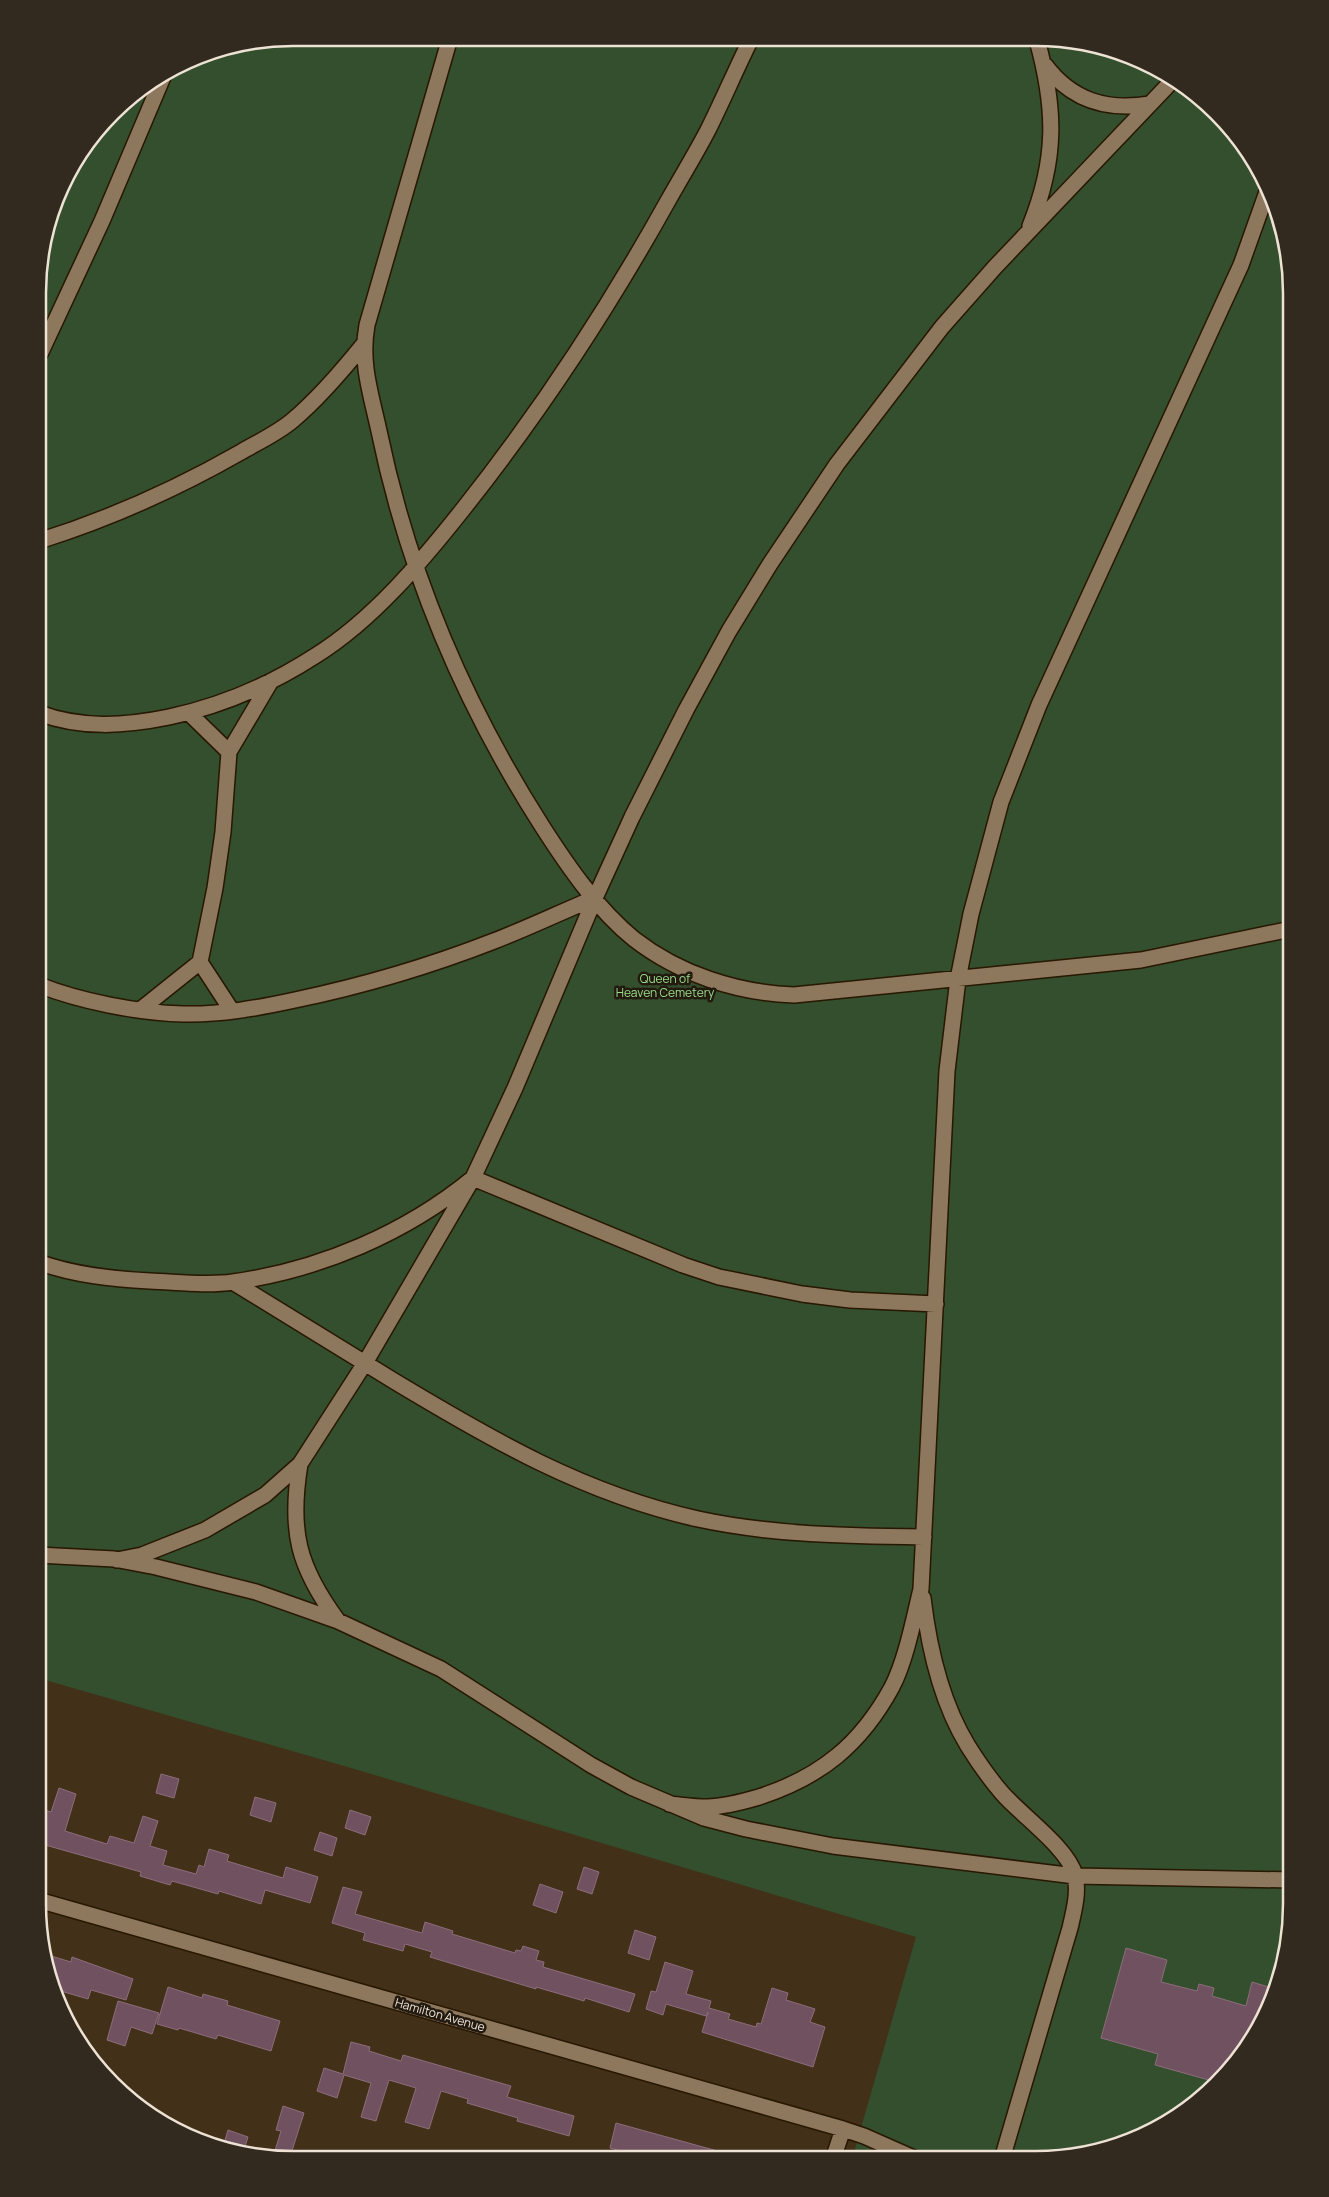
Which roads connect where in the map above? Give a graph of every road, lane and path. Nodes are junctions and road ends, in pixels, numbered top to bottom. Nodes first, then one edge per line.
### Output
1 (448, 46) edge
2 (742, 46) edge
3 (1039, 46) edge
4 (1043, 62) junction
5 (1168, 85) edge
6 (159, 86) edge
7 (1150, 104) junction
8 (1264, 200) edge
9 (1027, 233) junction
10 (46, 341) edge
11 (363, 345) junction
12 (46, 538) edge
13 (415, 566) junction
14 (271, 681) junction
15 (189, 713) junction
16 (46, 715) edge
17 (229, 752) junction
18 (595, 898) junction
19 (1283, 931) edge
20 (200, 962) junction
21 (958, 979) junction
22 (46, 987) edge
23 (140, 1010) junction
24 (232, 1012) junction
25 (473, 1178) junction
26 (46, 1264) edge
27 (233, 1282) junction
28 (936, 1304) junction
29 (365, 1363) junction
30 (300, 1464) junction
31 (924, 1537) junction
32 (46, 1556) edge
33 (117, 1560) junction
34 (922, 1589) junction
35 (338, 1621) junction
36 (669, 1804) junction
37 (1075, 1876) junction
38 (1283, 1880) edge
39 (46, 1902) edge
40 (842, 2129) junction
41 (836, 2151) edge
42 (898, 2151) edge
43 (1004, 2151) edge

1 - 11 street
2 - 13 street
3 - 4 street
4 - 7 street
4 - 9 street
5 - 7 street
6 - 10 street
7 - 9 street
8 - 21 street
9 - 18 street
11 - 12 street
11 - 13 street
13 - 14 street
13 - 18 street
14 - 15 street
14 - 17 street
15 - 16 street
15 - 17 street
17 - 20 street
18 - 21 street
18 - 24 street
18 - 25 street
19 - 21 street
20 - 23 street
20 - 24 street
21 - 28 street
22 - 23 street
23 - 24 street
25 - 27 street
25 - 28 street
25 - 29 street
26 - 27 street
27 - 29 street
28 - 31 street
29 - 30 street
29 - 31 street
30 - 33 street
30 - 35 street
31 - 34 street
32 - 33 street
33 - 35 street
34 - 36 street
34 - 37 street
35 - 36 street
36 - 37 street
37 - 38 street
37 - 43 street
39 - 40 street, Hamilton Avenue
40 - 41 street
40 - 42 street, Hamilton Avenue

